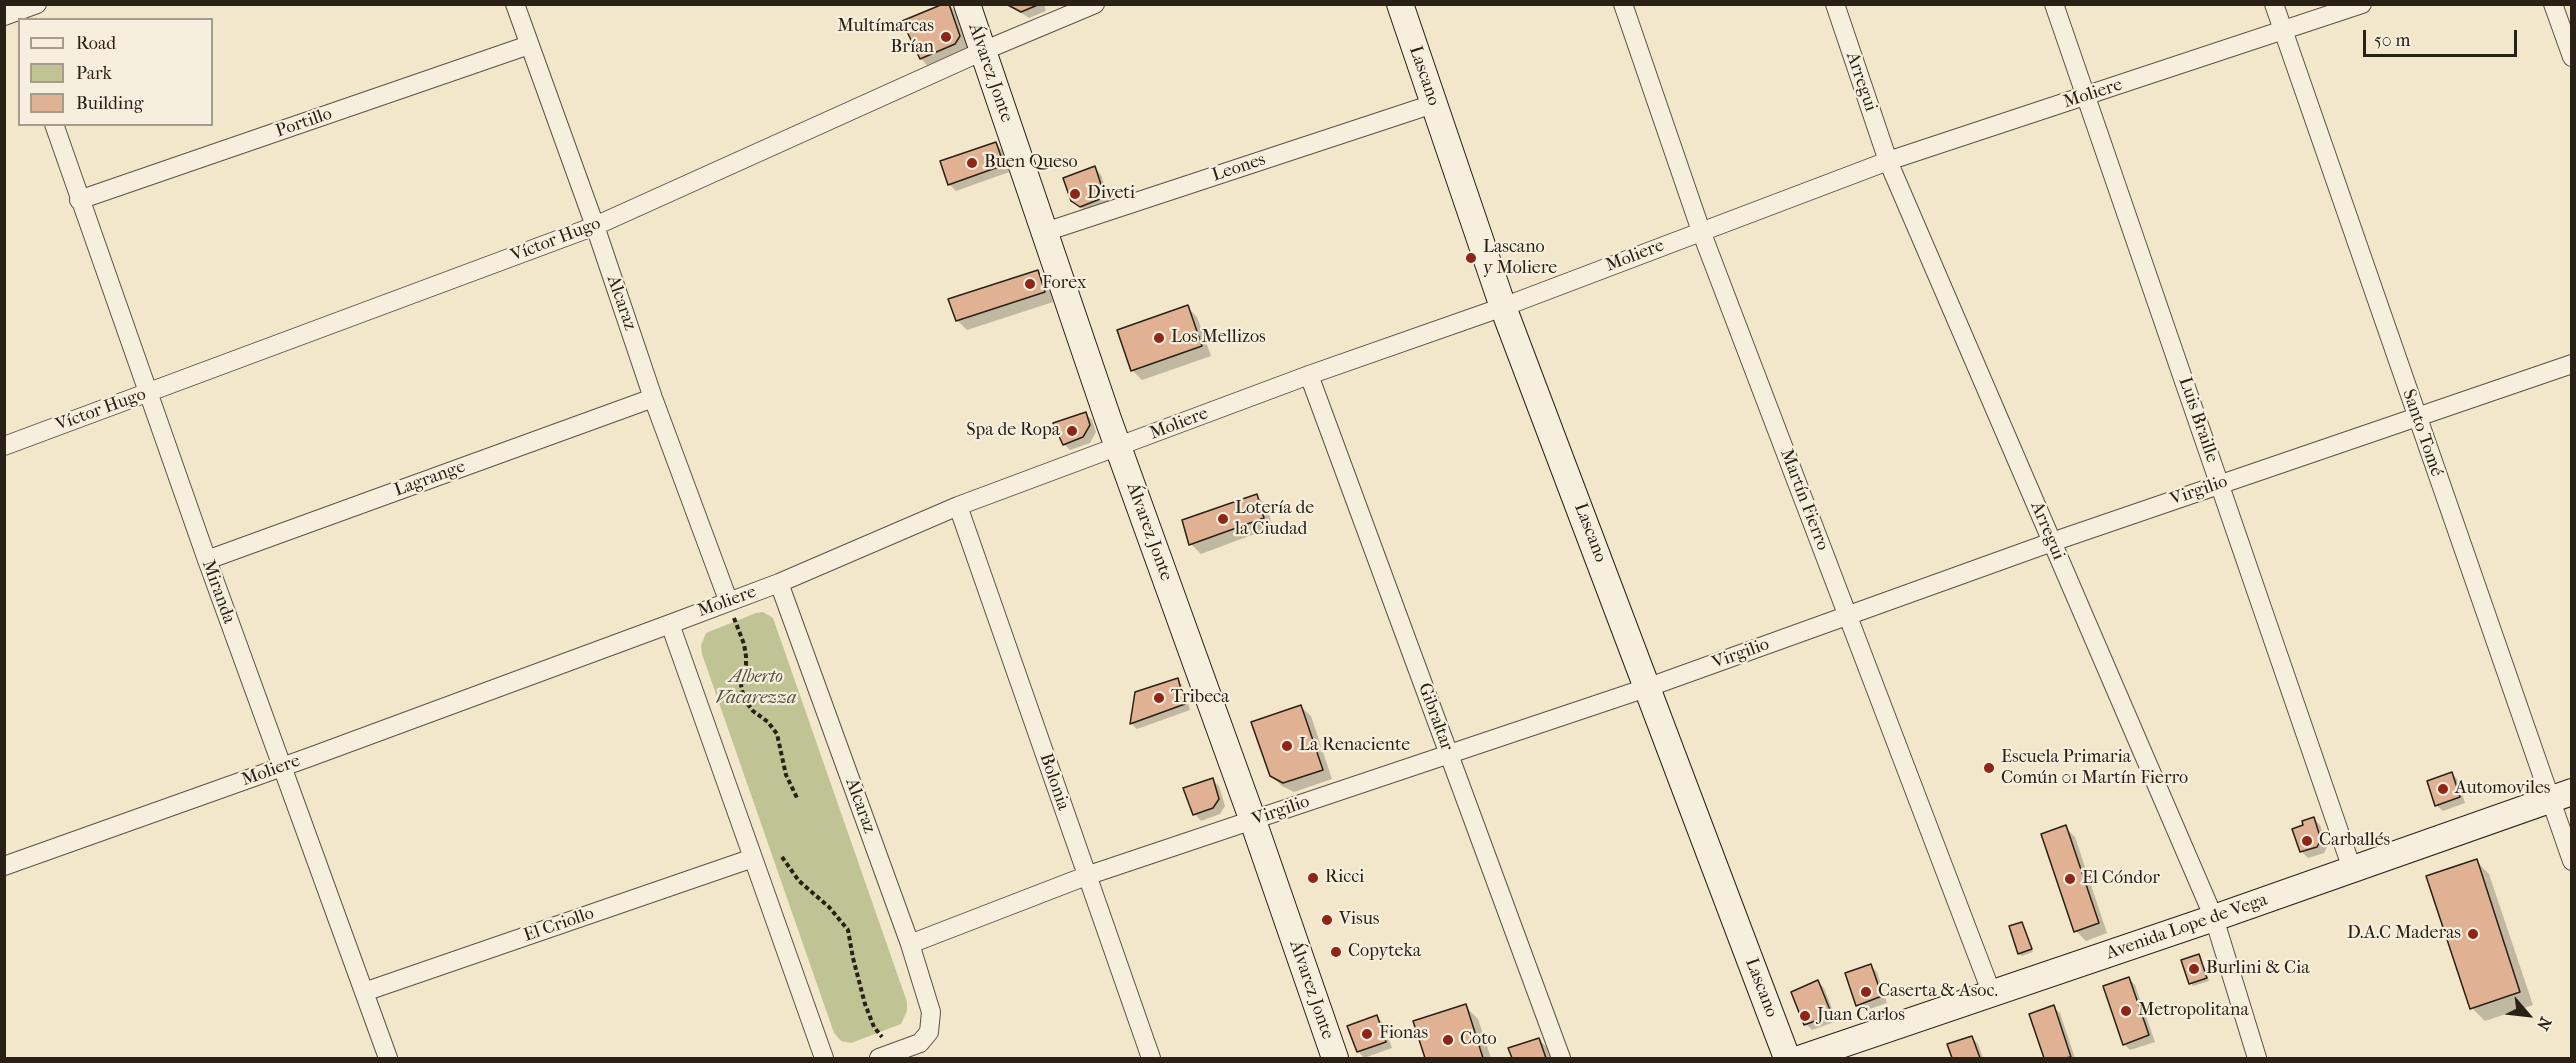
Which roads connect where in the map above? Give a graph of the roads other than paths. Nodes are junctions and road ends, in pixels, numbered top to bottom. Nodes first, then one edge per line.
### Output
1 (36, 4) edge
2 (515, 4) edge
3 (967, 4) edge
4 (1095, 4) edge
5 (1400, 4) edge
6 (1623, 4) edge
7 (1835, 4) edge
8 (2054, 4) edge
9 (2274, 4) edge
10 (2361, 4) edge
11 (2553, 4) edge
12 (14, 13) edge
13 (2283, 32) junction
14 (529, 45) junction
15 (983, 51) junction
16 (2571, 57) edge
17 (2086, 96) junction
18 (1433, 104) junction
19 (55, 126) edge
20 (1888, 161) junction
21 (79, 200) junction
22 (595, 226) junction
23 (1045, 231) junction
24 (1701, 231) junction
25 (1503, 307) junction
26 (2571, 364) edge
27 (1309, 375) junction
28 (148, 393) junction
29 (653, 398) junction
30 (2417, 418) junction
31 (4, 446) edge
32 (1119, 447) junction
33 (2220, 484) junction
34 (958, 506) junction
35 (2052, 542) junction
36 (207, 560) junction
37 (780, 583) junction
38 (728, 600) junction
39 (1848, 615) junction
40 (670, 624) junction
41 (1649, 687) junction
42 (1449, 755) junction
43 (282, 767) junction
44 (2561, 796) edge
45 (1253, 821) junction
46 (753, 858) junction
47 (2571, 861) edge
48 (4, 866) edge
49 (2352, 870) junction
50 (1086, 876) junction
51 (2214, 918) junction
52 (910, 945) junction
53 (364, 992) junction
54 (1992, 994) junction
55 (885, 1057) edge
56 (388, 1059) edge
57 (824, 1059) edge
58 (1151, 1059) edge
59 (1335, 1059) edge
60 (1561, 1059) edge
61 (1787, 1059) edge
62 (1802, 1059) edge
63 (2257, 1059) edge

1 - 12 street
2 - 14 street, Alcaraz
3 - 15 street, Álvarez Jonte
4 - 15 street, Víctor Hugo
5 - 18 street, Lascano
6 - 24 street, Martín Fierro
7 - 20 street, Arregui
8 - 17 street, Luis Braille
9 - 13 street, Santo Tomé
10 - 13 street, Moliere
11 - 16 street
13 - 17 street, Moliere
13 - 30 street, Santo Tomé
14 - 21 street, Portillo
14 - 22 street, Alcaraz
15 - 22 street, Víctor Hugo
15 - 23 street, Álvarez Jonte
17 - 20 street, Moliere
17 - 33 street, Luis Braille
18 - 23 street, Leones
18 - 25 street, Lascano
19 - 21 street, Miranda
20 - 24 street, Moliere
20 - 35 street, Arregui
21 - 28 street, Miranda
22 - 28 street, Víctor Hugo
22 - 29 street, Alcaraz
23 - 32 street, Álvarez Jonte
24 - 25 street, Moliere
24 - 39 street, Martín Fierro
25 - 27 street, Moliere
25 - 41 street, Lascano
26 - 30 street, Virgilio
27 - 32 street, Moliere
27 - 42 street, Gibraltar
28 - 31 street, Víctor Hugo
28 - 36 street, Miranda
29 - 36 street, Lagrange
29 - 38 street, Alcaraz
30 - 33 street, Virgilio
30 - 44 street, Santo Tomé
32 - 34 street, Moliere
32 - 45 street, Álvarez Jonte
33 - 35 street, Virgilio
33 - 49 street, Luis Braille
34 - 37 street, Moliere
34 - 50 street, Bolonia
35 - 39 street, Virgilio
35 - 51 street, Arregui
36 - 43 street, Miranda
37 - 38 street, Moliere
37 - 52 street, Alcaraz
38 - 40 street, Moliere
39 - 41 street, Virgilio
39 - 54 street, Martín Fierro
40 - 43 street, Moliere
40 - 46 street
41 - 42 street, Virgilio
41 - 61 street, Lascano
42 - 45 street, Virgilio
42 - 60 street, Gibraltar
43 - 48 street, Moliere
43 - 53 street, Miranda
44 - 47 street, Santo Tomé
44 - 49 street, Avenida Lope de Vega
45 - 50 street, Virgilio
45 - 59 street, Álvarez Jonte
46 - 53 street, El Criollo
46 - 57 street
49 - 51 street, Avenida Lope de Vega
50 - 52 street, Virgilio
50 - 58 street, Bolonia
51 - 54 street, Avenida Lope de Vega
51 - 63 street, Arregui
52 - 55 street, Alcaraz
53 - 56 street, Miranda
54 - 62 street, Avenida Lope de Vega

